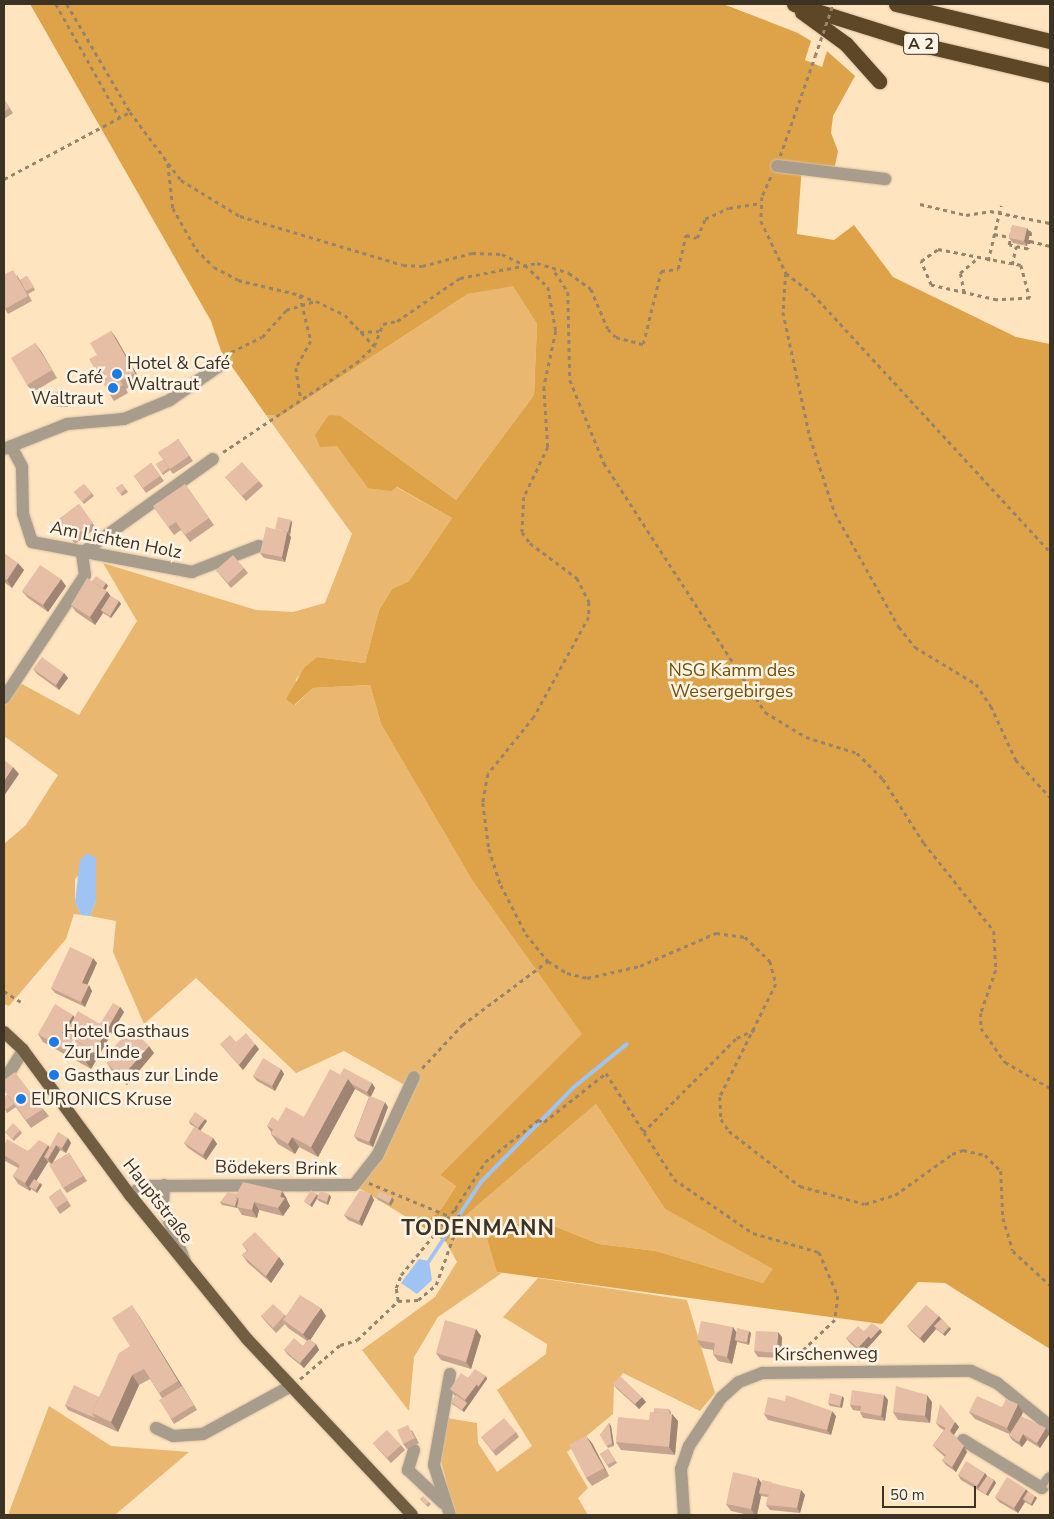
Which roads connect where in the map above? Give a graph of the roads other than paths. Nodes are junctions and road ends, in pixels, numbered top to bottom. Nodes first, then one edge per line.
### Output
1 (792, 4) edge
2 (896, 4) edge
3 (1050, 41) edge
4 (1050, 75) edge
5 (879, 80) dead end
6 (777, 166) dead end
7 (885, 179) dead end
8 (225, 362) road end
9 (7, 447) edge
10 (213, 459) road end
11 (259, 546) dead end
12 (82, 553) junction
13 (4, 698) edge
14 (4, 1032) edge
15 (23, 1050) junction
16 (414, 1077) road end
17 (4, 1081) edge
18 (164, 1185) junction
19 (130, 1195) junction
20 (186, 1264) junction
21 (450, 1374) dead end
22 (291, 1386) junction
23 (1050, 1426) edge
24 (156, 1428) dead end
25 (963, 1440) dead end
26 (414, 1450) dead end
27 (1050, 1478) edge
28 (443, 1503) junction
29 (412, 1515) edge
30 (450, 1515) edge
31 (684, 1515) edge

1 - 4 highway, A 2
1 - 5 highway
2 - 3 highway, A 2
6 - 7 street
8 - 9 street
9 - 12 street, Am Lichten Holz
10 - 12 street
11 - 12 street, Am Lichten Holz
12 - 13 street
14 - 15 main road, Hauptstraße
15 - 17 street
15 - 19 main road, Hauptstraße
16 - 18 street, Bödekers Brink
18 - 19 street, Bödekers Brink
18 - 20 street
19 - 20 main road, Hauptstraße
20 - 22 main road, Hauptstraße
21 - 28 street
22 - 24 street
22 - 29 main road, Hauptstraße
23 - 31 street, Kirschenweg
25 - 27 street
26 - 28 street
28 - 30 street

